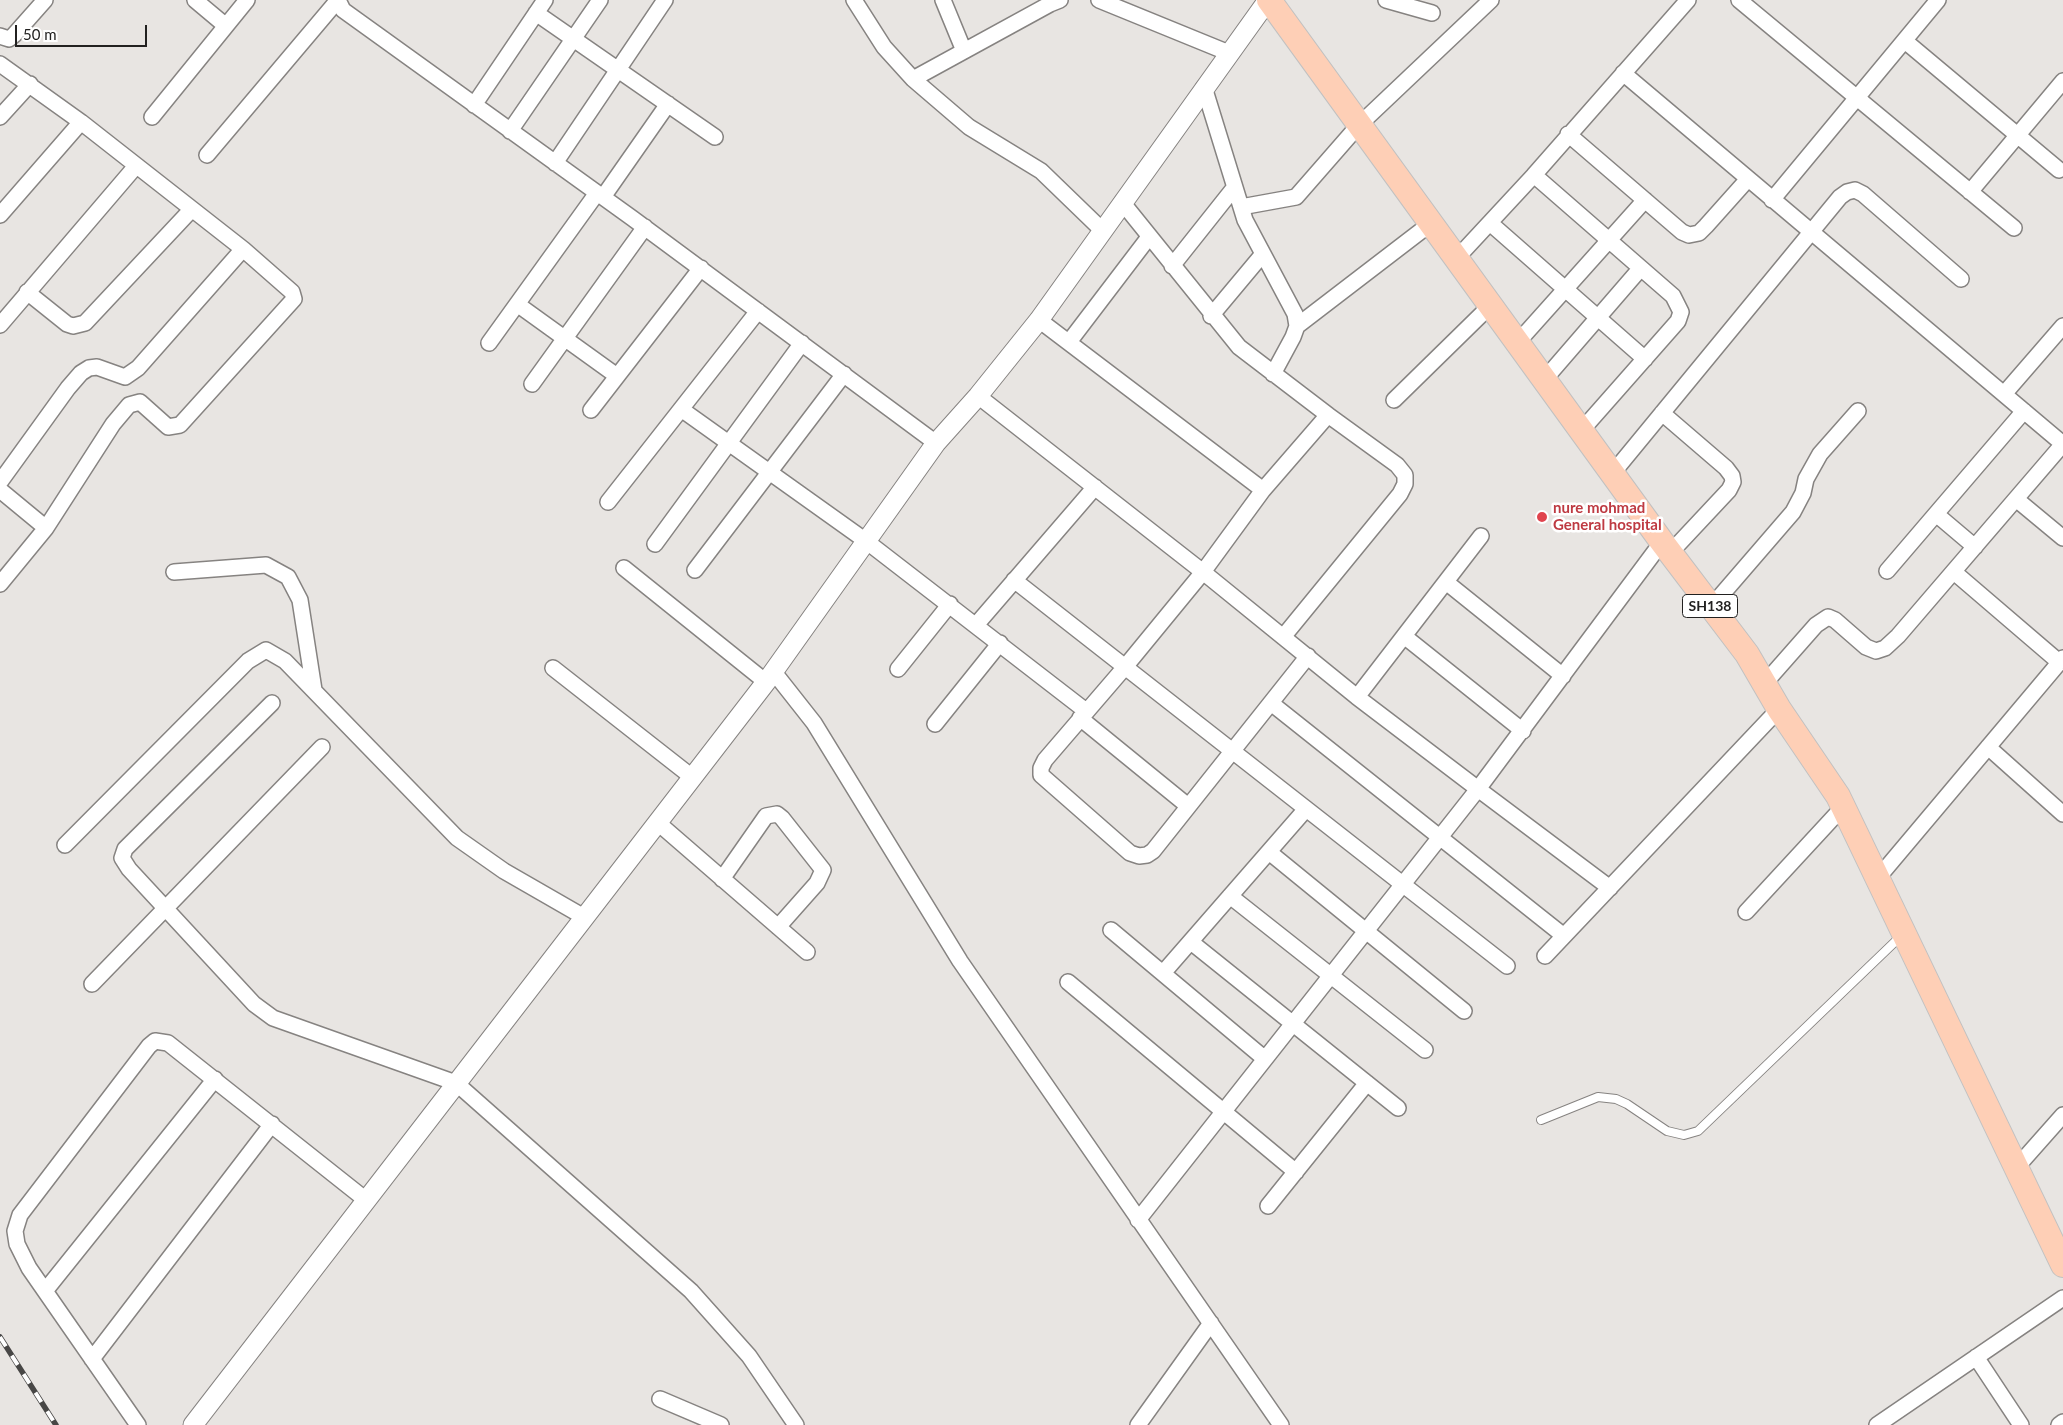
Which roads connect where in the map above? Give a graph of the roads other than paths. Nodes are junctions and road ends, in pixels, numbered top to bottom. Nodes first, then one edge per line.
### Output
1 (45, 0) edge
2 (195, 0) edge
3 (247, 0) edge
4 (338, 0) edge
5 (600, 0) edge
6 (665, 0) edge
7 (854, 0) edge
8 (943, 0) edge
9 (1060, 0) edge
10 (1268, 0) edge
11 (1386, 0) edge
12 (1491, 0) edge
13 (1688, 0) edge
14 (1739, 0) edge
15 (1938, 0) edge
16 (1104, 1) edge
17 (538, 5) edge
18 (1432, 13) dead end
19 (226, 26) junction
20 (0, 36) edge
21 (572, 39) junction
22 (1905, 41) junction
23 (964, 51) junction
24 (1229, 53) junction
25 (0, 64) edge
26 (618, 70) junction
27 (1623, 72) junction
28 (913, 79) junction
29 (2063, 81) edge
30 (30, 84) junction
31 (1204, 88) junction
32 (1857, 98) junction
33 (668, 104) junction
34 (474, 105) junction
35 (0, 117) edge
36 (152, 117) dead end
37 (81, 122) junction
38 (1358, 126) junction
39 (510, 131) junction
40 (1568, 134) junction
41 (2017, 135) junction
42 (716, 137) dead end
43 (207, 155) dead end
44 (555, 163) junction
45 (136, 166) junction
46 (2059, 170) dead end
47 (1534, 175) junction
48 (1748, 179) junction
49 (1234, 188) junction
50 (1970, 192) junction
51 (600, 195) junction
52 (1645, 200) junction
53 (1772, 200) junction
54 (1122, 202) junction
55 (1241, 207) junction
56 (192, 209) junction
57 (0, 215) edge
58 (1490, 222) junction
59 (1430, 224) junction
60 (645, 227) junction
61 (2014, 228) dead end
62 (1102, 230) junction
63 (1812, 233) junction
64 (1149, 237) junction
65 (1608, 242) junction
66 (242, 248) junction
67 (1262, 255) junction
68 (1456, 259) junction
69 (1172, 266) junction
70 (701, 268) junction
71 (1640, 269) junction
72 (1961, 279) dead end
73 (1565, 289) junction
74 (28, 292) junction
75 (517, 304) junction
76 (1490, 306) junction
77 (758, 311) junction
78 (1211, 316) junction
79 (1598, 318) junction
80 (1039, 320) junction
81 (0, 325) edge
82 (1297, 326) junction
83 (2063, 326) edge
84 (565, 338) junction
85 (1069, 342) junction
86 (489, 343) dead end
87 (802, 343) junction
88 (1517, 343) junction
89 (1645, 359) junction
90 (844, 374) junction
91 (1273, 374) junction
92 (617, 376) junction
93 (1544, 380) junction
94 (532, 384) dead end
95 (2004, 394) junction
96 (978, 396) junction
97 (1394, 400) dead end
98 (591, 410) dead end
99 (680, 410) junction
100 (1858, 411) dead end
101 (2024, 411) junction
102 (1662, 414) junction
103 (1328, 415) junction
104 (1581, 431) junction
105 (936, 443) junction
106 (729, 444) junction
107 (2063, 444) edge
108 (769, 472) junction
109 (1612, 474) junction
110 (0, 482) edge
111 (1095, 486) junction
112 (0, 490) edge
113 (1263, 490) junction
114 (2016, 498) junction
115 (608, 502) dead end
116 (1936, 514) junction
117 (46, 528) junction
118 (1481, 536) dead end
119 (2063, 538) edge
120 (866, 541) junction
121 (655, 544) dead end
122 (1975, 546) junction
123 (1666, 548) junction
124 (624, 568) dead end
125 (695, 570) dead end
126 (1887, 571) dead end
127 (174, 572) dead end
128 (1203, 572) junction
129 (1954, 572) junction
130 (1014, 580) junction
131 (1446, 582) junction
132 (0, 584) edge
133 (950, 604) junction
134 (1711, 608) junction
135 (976, 624) junction
136 (1404, 636) junction
137 (1283, 637) junction
138 (1000, 643) junction
139 (1308, 656) junction
140 (2061, 660) edge
141 (1125, 667) junction
142 (553, 668) dead end
143 (898, 669) dead end
144 (769, 676) junction
145 (1563, 676) junction
146 (1764, 684) junction
147 (314, 690) junction
148 (1357, 697) junction
149 (272, 703) dead end
150 (1270, 703) junction
151 (1779, 710) junction
152 (1083, 714) junction
153 (935, 724) dead end
154 (1523, 731) junction
155 (322, 747) dead end
156 (1988, 748) junction
157 (1232, 751) junction
158 (692, 777) junction
159 (1478, 789) junction
160 (1188, 806) junction
161 (1843, 807) junction
162 (1306, 809) junction
163 (2063, 814) edge
164 (657, 822) junction
165 (1441, 838) junction
166 (65, 845) dead end
167 (1269, 852) junction
168 (722, 879) junction
169 (1877, 879) junction
170 (1402, 884) junction
171 (1610, 888) junction
172 (1230, 896) junction
173 (166, 908) junction
174 (1746, 912) dead end
175 (584, 917) junction
176 (778, 927) junction
177 (1111, 930) dead end
178 (1366, 930) junction
179 (1903, 934) junction
180 (1564, 936) junction
181 (1191, 942) junction
182 (807, 952) dead end
183 (1545, 956) dead end
184 (1507, 966) dead end
185 (1163, 974) junction
186 (1331, 976) junction
187 (1068, 982) dead end
188 (92, 984) dead end
189 (1464, 1011) dead end
190 (1293, 1024) junction
191 (1425, 1050) dead end
192 (1265, 1059) junction
193 (215, 1079) junction
194 (456, 1083) junction
195 (1367, 1083) junction
196 (1398, 1108) dead end
197 (1224, 1112) junction
198 (2063, 1115) edge
199 (1541, 1120) dead end
200 (272, 1124) junction
201 (2016, 1168) junction
202 (1296, 1172) junction
203 (366, 1200) junction
204 (1268, 1206) dead end
205 (1138, 1220) junction
206 (2063, 1265) edge
207 (45, 1291) junction
208 (2063, 1298) edge
209 (1211, 1323) junction
210 (1976, 1357) junction
211 (92, 1359) junction
212 (660, 1399) dead end
213 (2063, 1422) edge
214 (138, 1425) edge
215 (193, 1425) edge
216 (721, 1425) edge
217 (796, 1425) edge
218 (1138, 1425) edge
219 (1281, 1425) edge
220 (1877, 1425) edge
221 (2021, 1425) edge
222 (2059, 1425) edge

1 - 20 street
2 - 19 street
3 - 19 street
4 - 34 street
4 - 43 street
5 - 21 street
6 - 26 street
7 - 28 street
8 - 23 street
9 - 23 street
10 - 24 street
10 - 38 main road, SH138
11 - 18 street
12 - 38 street
13 - 27 street
14 - 32 street
15 - 22 street
16 - 24 street
17 - 21 street
17 - 34 street
19 - 36 street
21 - 26 street
21 - 39 street
22 - 32 street
22 - 41 street
23 - 28 street
24 - 31 street
25 - 30 street
26 - 33 street
26 - 44 street
27 - 40 street
27 - 48 street
28 - 62 street
29 - 41 street
30 - 35 street
30 - 37 street
31 - 49 street
31 - 54 street
32 - 50 street
32 - 53 street
33 - 42 street
33 - 51 street
34 - 39 street
37 - 45 street
37 - 57 street
38 - 55 street
38 - 59 main road, SH138
39 - 44 street
40 - 47 street
40 - 52 street
41 - 46 street
41 - 50 street
44 - 51 street
45 - 56 street
45 - 74 street
47 - 58 street
47 - 65 street
48 - 52 street
48 - 53 street
49 - 55 street
49 - 69 street
50 - 61 street
51 - 60 street
51 - 75 street
52 - 65 street
53 - 63 street
54 - 62 street
54 - 64 street
55 - 67 street
56 - 66 street
56 - 74 street
58 - 68 street
58 - 73 street
59 - 68 main road, SH138
59 - 82 street
60 - 70 street
60 - 84 street
62 - 80 street
63 - 72 street
63 - 95 street
63 - 102 street
64 - 69 street
64 - 85 street
65 - 71 street
65 - 73 street
66 - 110 street
66 - 117 street
67 - 78 street
67 - 82 street
68 - 76 main road, SH138
69 - 78 street
70 - 77 street
70 - 92 street
71 - 79 street
71 - 89 street
73 - 79 street
73 - 88 street
74 - 81 street
75 - 84 street
75 - 86 street
76 - 88 main road, SH138
76 - 97 street
77 - 87 street
77 - 99 street
78 - 91 street
79 - 89 street
79 - 93 street
80 - 85 street
80 - 96 street
82 - 91 street
83 - 95 street
84 - 92 street
84 - 94 street
85 - 113 street
87 - 90 street
87 - 106 street
88 - 93 main road, SH138
89 - 104 street
90 - 105 street
90 - 108 street
91 - 103 street
92 - 98 street
93 - 104 main road, SH138
95 - 101 street
96 - 105 street
96 - 111 street
99 - 106 street
99 - 115 street
100 - 134 street
101 - 107 street
101 - 116 street
102 - 109 street
102 - 123 street
103 - 113 street
103 - 137 street
104 - 109 main road, SH138
105 - 120 street
106 - 108 street
106 - 121 street
107 - 114 street
108 - 120 street
108 - 125 street
109 - 123 main road, SH138
111 - 128 street
111 - 130 street
112 - 117 street
113 - 128 street
114 - 119 street
114 - 122 street
116 - 122 street
116 - 126 street
117 - 132 street
118 - 131 street
120 - 133 street
120 - 144 street
122 - 129 street
123 - 134 main road, SH138
123 - 145 street
124 - 144 street
127 - 147 street
128 - 137 street
128 - 141 street
129 - 140 street
129 - 146 street
130 - 135 street
130 - 141 street
131 - 136 street
131 - 145 street
133 - 135 street
133 - 143 street
134 - 146 main road, SH138
135 - 138 street
136 - 148 street
136 - 154 street
137 - 139 street
138 - 152 street
138 - 153 street
139 - 148 street
139 - 150 street
140 - 156 street
141 - 152 street
141 - 157 street
142 - 158 street
144 - 158 street
144 - 205 street
145 - 154 street
146 - 151 main road, SH138
147 - 166 street
147 - 175 street
148 - 159 street
149 - 173 street
150 - 157 street
150 - 165 street
151 - 161 main road, SH138
151 - 171 street
152 - 160 street
152 - 160 street
154 - 159 street
155 - 173 street
156 - 163 street
156 - 169 street
157 - 160 street
157 - 162 street
158 - 164 street
159 - 165 street
159 - 171 street
161 - 169 main road, SH138
161 - 174 street
162 - 167 street
162 - 170 street
164 - 168 street
164 - 175 street
165 - 170 street
165 - 180 street
167 - 172 street
167 - 178 street
168 - 176 street
168 - 176 street
169 - 179 main road, SH138
170 - 178 street
170 - 184 street
171 - 180 street
172 - 181 street
172 - 186 street
173 - 188 street
173 - 194 street
175 - 194 street
176 - 182 street
177 - 185 street
178 - 186 street
178 - 189 street
179 - 199 lane
179 - 201 main road, SH138
180 - 183 street
181 - 185 street
181 - 190 street
185 - 192 street
186 - 190 street
186 - 191 street
187 - 197 street
190 - 192 street
190 - 195 street
192 - 197 street
193 - 200 street
193 - 207 street
193 - 207 street
194 - 203 street
194 - 217 street
195 - 196 street
195 - 202 street
197 - 202 street
197 - 205 street
198 - 201 street
200 - 203 street
200 - 211 street
201 - 206 main road, SH138
202 - 204 street
203 - 215 street
205 - 209 street
207 - 211 street
208 - 210 street
209 - 218 street
209 - 219 street
210 - 220 street
210 - 221 street
211 - 214 street
212 - 216 street
213 - 222 street

